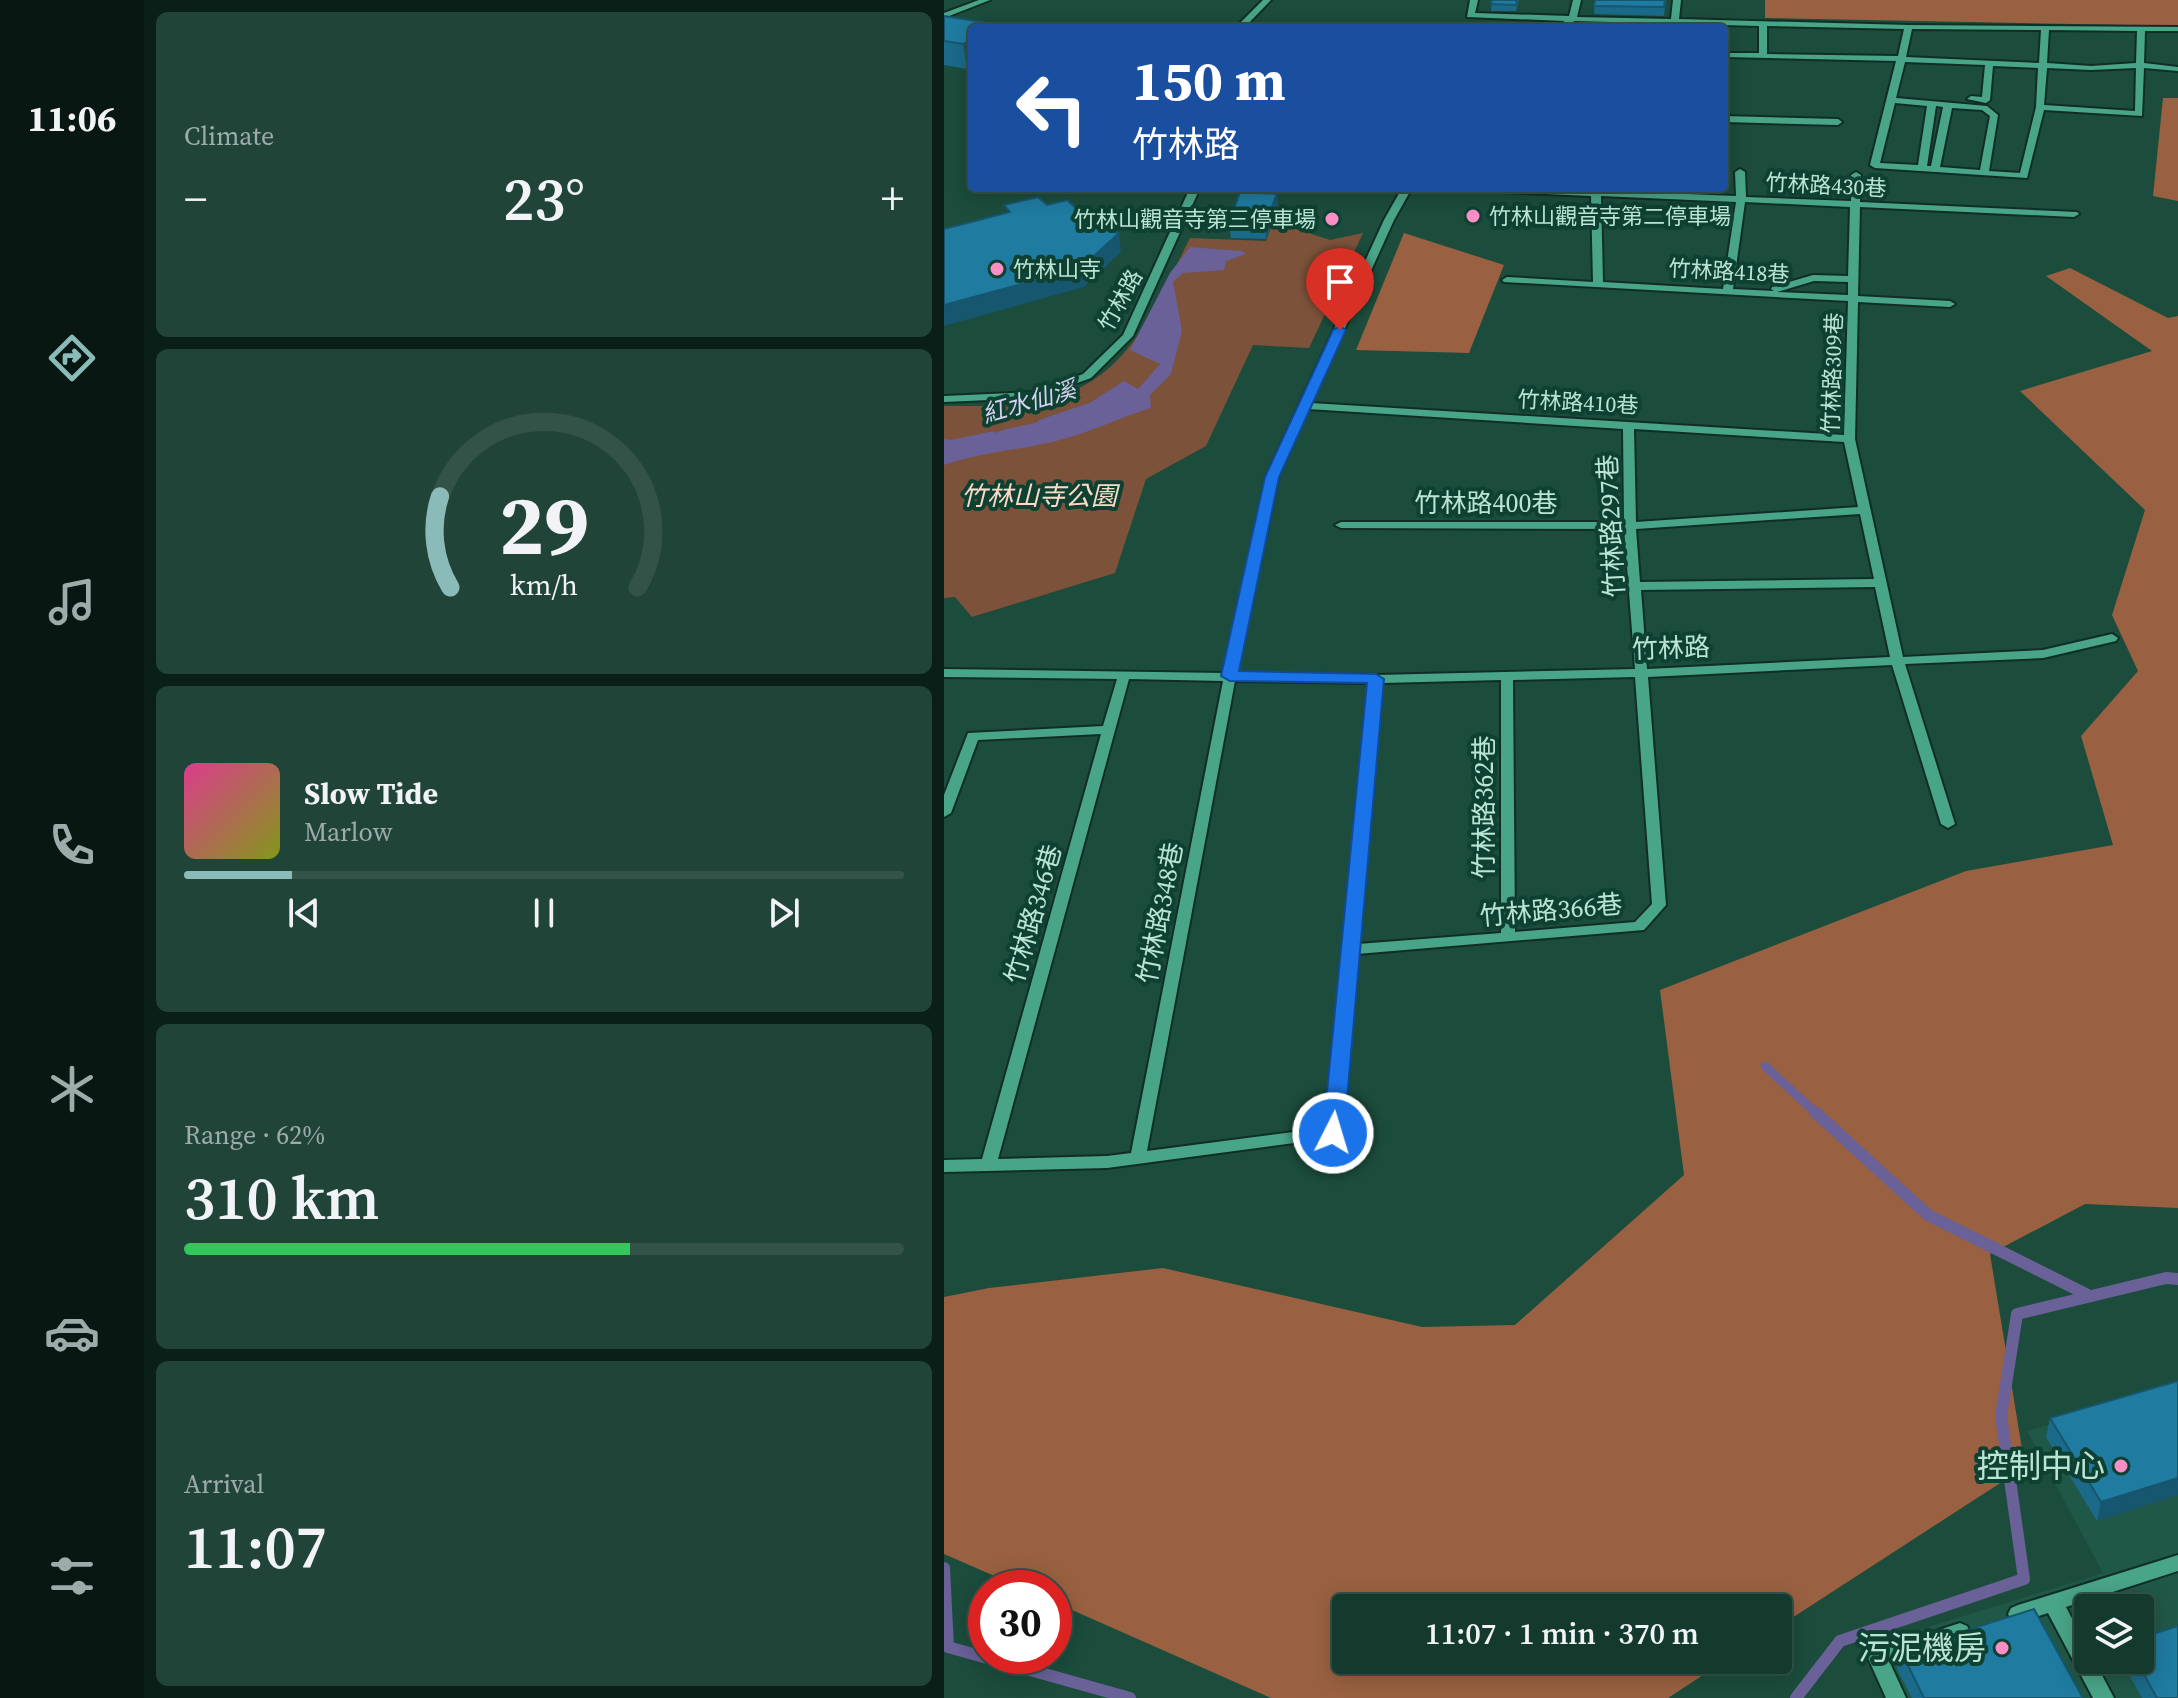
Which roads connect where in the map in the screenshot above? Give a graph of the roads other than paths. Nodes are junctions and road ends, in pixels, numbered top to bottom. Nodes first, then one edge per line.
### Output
1 (986, 0) edge
2 (1267, 0) edge
3 (1474, 0) edge
4 (1577, 0) edge
5 (1677, 0) edge
6 (944, 16) edge
7 (1572, 19) junction
8 (1675, 22) junction
9 (1243, 24) edge
10 (1567, 24) edge
11 (1763, 24) junction
12 (1909, 27) junction
13 (2045, 28) junction
14 (2141, 29) junction
15 (2178, 29) edge
16 (1728, 55) edge
17 (1763, 56) junction
18 (1902, 59) junction
19 (1989, 63) junction
20 (2141, 65) junction
21 (2042, 66) junction
22 (2178, 69) edge
23 (1894, 96) junction
24 (1932, 103) junction
25 (1948, 105) junction
26 (2040, 107) junction
27 (1728, 119) edge
28 (1838, 122) dead end
29 (1922, 168) junction
30 (1935, 168) junction
31 (1984, 171) junction
32 (1740, 172) dead end
33 (1856, 175) dead end
34 (1193, 192) edge
35 (1405, 192) edge
36 (1573, 192) edge
37 (1610, 192) edge
38 (1639, 192) edge
39 (1596, 193) junction
40 (1741, 199) junction
41 (1855, 204) junction
42 (2074, 214) dead end
43 (1854, 279) junction
44 (1507, 280) dead end
45 (1598, 285) junction
46 (1728, 291) junction
47 (1765, 293) junction
48 (1854, 298) junction
49 (1950, 304) dead end
50 (944, 399) edge
51 (1304, 406) junction
52 (1628, 425) junction
53 (1849, 439) junction
54 (1865, 510) junction
55 (1341, 525) dead end
56 (1630, 526) junction
57 (1881, 583) junction
58 (1635, 586) junction
59 (2112, 638) dead end
60 (1898, 663) junction
61 (944, 673) edge
62 (1642, 673) junction
63 (1124, 676) junction
64 (1230, 676) junction
65 (1507, 677) junction
66 (1376, 679) junction
67 (1109, 730) junction
68 (944, 813) edge
69 (1948, 824) dead end
70 (1508, 937) junction
71 (1350, 950) junction
72 (1138, 1158) junction
73 (988, 1165) junction
74 (944, 1166) edge
75 (2178, 1563) edge
76 (2053, 1603) junction
77 (1896, 1698) edge
78 (2104, 1698) edge

1 - 6 street
2 - 9 street
3 - 7 street
4 - 7 street
5 - 8 street
7 - 8 street
7 - 10 street
8 - 11 street
11 - 12 street
11 - 17 street
12 - 13 street
12 - 18 street
13 - 14 street
13 - 21 street
14 - 15 street
14 - 20 street
16 - 17 street
17 - 18 street
18 - 19 street
18 - 23 street
19 - 21 street
19 - 23 street
20 - 21 street
20 - 22 street
20 - 26 street
21 - 26 street
23 - 24 street
23 - 29 street
24 - 25 street
24 - 29 street
25 - 30 street
25 - 31 street
26 - 31 street
27 - 28 street
29 - 30 street
30 - 31 street
32 - 40 street
33 - 41 street, 竹林路309巷
34 - 50 street, 竹林路
35 - 51 street
36 - 39 street, 竹林路430巷
37 - 39 street, 竹林路430巷
38 - 40 street, 竹林路430巷
39 - 45 street
40 - 41 street, 竹林路430巷
40 - 46 street
41 - 42 street, 竹林路430巷
41 - 43 street, 竹林路309巷
43 - 47 street
43 - 48 street, 竹林路309巷
44 - 45 street, 竹林路418巷
45 - 46 street, 竹林路418巷
46 - 47 street, 竹林路418巷
47 - 48 street, 竹林路418巷
48 - 49 street, 竹林路418巷
48 - 53 street, 竹林路309巷
51 - 52 street, 竹林路410巷
51 - 64 street
52 - 53 street, 竹林路410巷
52 - 56 street, 竹林路297巷
53 - 54 street, 竹林路309巷
54 - 56 street, 竹林路400巷
54 - 57 street, 竹林路309巷
55 - 56 street, 竹林路400巷
56 - 58 street, 竹林路297巷
57 - 58 street
57 - 60 street, 竹林路309巷
58 - 62 street, 竹林路297巷
59 - 60 street, 竹林路
60 - 62 street, 竹林路
60 - 69 street, 竹林路309巷
61 - 63 street, 竹林路
62 - 65 street, 竹林路
62 - 70 street, 竹林路366巷
63 - 64 street, 竹林路
63 - 67 street, 竹林路346巷
64 - 66 street, 竹林路
64 - 72 street, 竹林路348巷
65 - 66 street, 竹林路
65 - 70 street, 竹林路362巷
66 - 71 street
67 - 68 street
67 - 73 street, 竹林路346巷
70 - 71 street, 竹林路366巷
71 - 72 street
72 - 73 street
73 - 74 street
75 - 76 street
76 - 77 street
76 - 78 street

